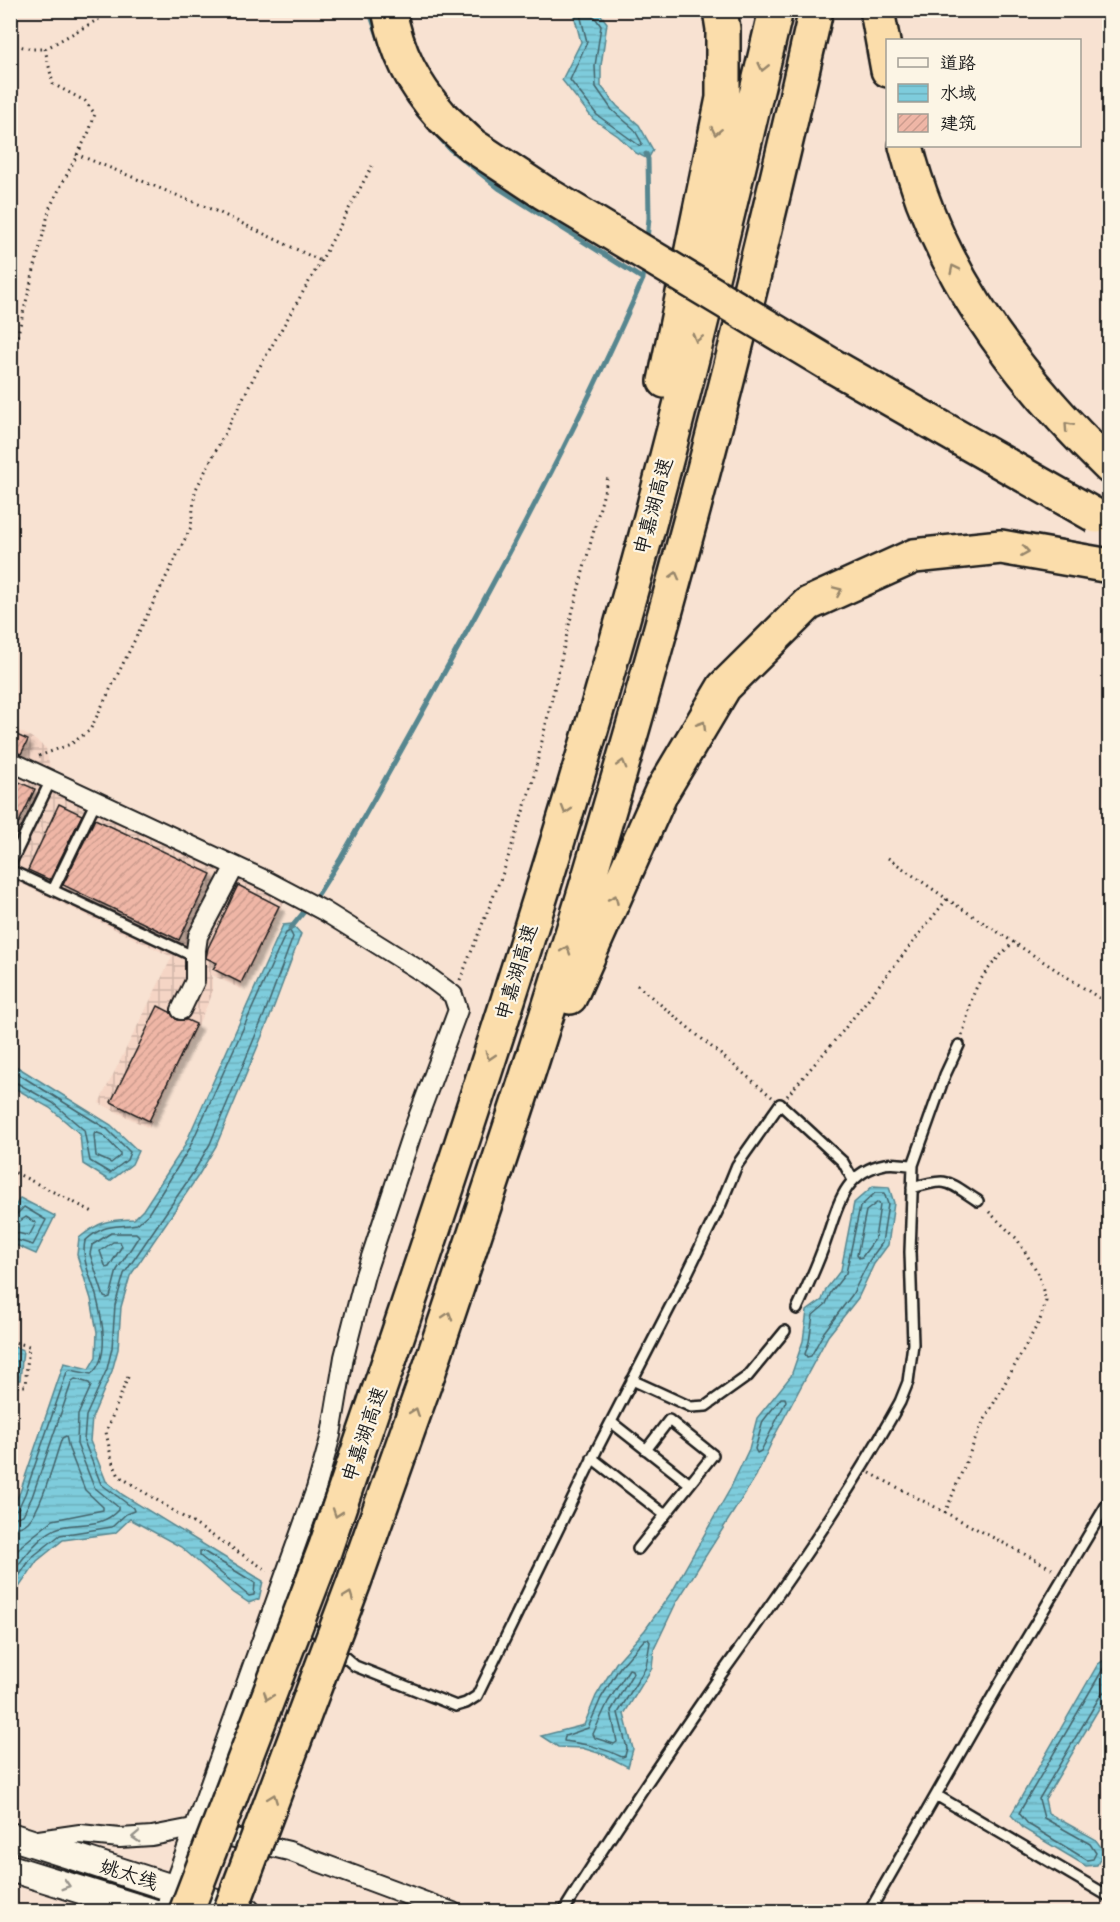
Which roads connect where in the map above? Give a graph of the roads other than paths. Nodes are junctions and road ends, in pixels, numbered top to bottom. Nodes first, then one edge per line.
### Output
1 (389, 10) edge
2 (403, 10) edge
3 (720, 10) edge
4 (776, 10) edge
5 (816, 10) edge
6 (877, 10) edge
7 (886, 59) edge
8 (447, 113) junction
9 (906, 147) edge
10 (1110, 467) edge
11 (1104, 514) edge
12 (1110, 566) edge
13 (602, 692) junction
14 (10, 761) edge
15 (51, 780) junction
16 (96, 801) junction
17 (10, 865) edge
18 (235, 866) junction
19 (10, 870) edge
20 (53, 890) junction
21 (195, 957) junction
22 (181, 1010) dead end
23 (959, 1045) road end
24 (505, 1144) junction
25 (913, 1165) junction
26 (853, 1180) junction
27 (912, 1188) junction
28 (978, 1201) road end
29 (797, 1309) dead end
30 (785, 1331) dead end
31 (632, 1380) junction
32 (610, 1422) junction
33 (646, 1450) junction
34 (592, 1458) junction
35 (690, 1484) junction
36 (1110, 1499) edge
37 (664, 1515) junction
38 (638, 1549) dead end
39 (276, 1598) junction
40 (936, 1795) junction
41 (193, 1828) junction
42 (20, 1839) edge
43 (10, 1868) edge
44 (1110, 1897) edge
45 (179, 1900) edge
46 (446, 1910) edge
47 (152, 1911) edge
48 (164, 1911) edge
49 (230, 1911) edge
50 (247, 1911) edge
51 (563, 1911) edge
52 (869, 1911) edge

1 - 8 highway
2 - 8 highway
3 -> 13 highway
4 -> 13 highway, 申嘉湖高速
24 -> 5 highway, 申嘉湖高速
6 - 7 highway
8 - 11 highway
10 -> 9 highway
24 -> 12 highway
13 -> 45 highway, 申嘉湖高速, bridge
14 - 15 street
15 - 16 street
15 - 17 lane
16 - 18 street
16 - 20 lane
18 - 21 street
18 - 39 street
19 - 20 lane
20 - 21 lane
21 - 22 street
23 - 25 lane
49 -> 24 highway, 申嘉湖高速, bridge
25 - 26 lane
25 - 27 lane
26 - 29 lane
26 - 31 lane
27 - 28 lane
27 - 51 lane
30 - 31 lane
31 - 32 lane
32 - 33 lane
32 - 34 lane
33 - 35 lane
33 - 35 lane
34 - 37 lane
34 - 39 lane
35 - 37 lane
36 - 40 lane
37 - 38 lane
39 - 41 street
40 - 44 lane
40 - 52 lane
41 -> 42 street
41 - 45 street
41 - 46 street
42 - 45 main road, 姚太线
43 -> 47 main road, 姚太线
45 - 48 street
45 - 50 main road, 姚太线

